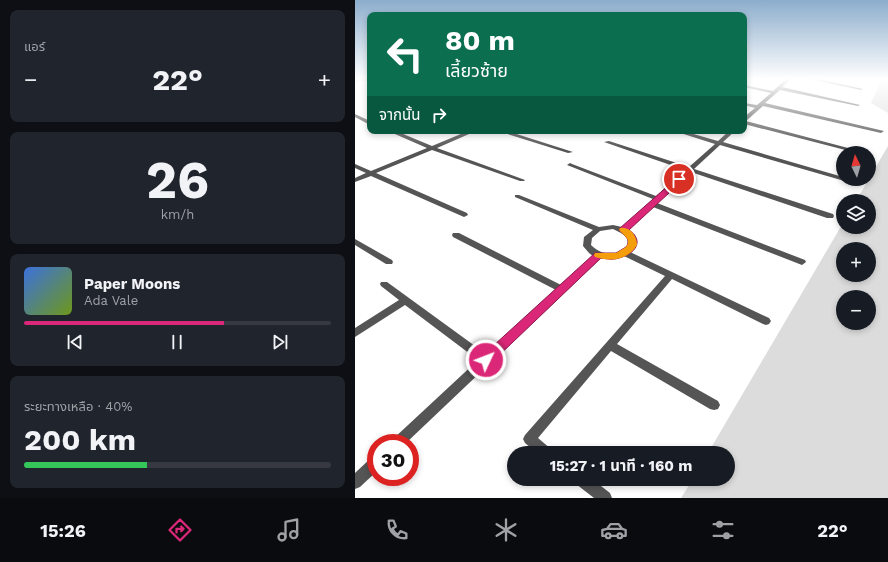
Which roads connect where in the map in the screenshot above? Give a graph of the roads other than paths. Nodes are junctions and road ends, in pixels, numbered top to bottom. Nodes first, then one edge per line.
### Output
1 (764, 102) edge
2 (845, 102) edge
3 (747, 104) edge
4 (858, 105) dead end
5 (760, 106) junction
6 (355, 115) edge
7 (747, 118) edge
8 (367, 121) edge
9 (747, 122) edge
10 (881, 131) dead end
11 (398, 134) edge
12 (466, 134) edge
13 (511, 134) edge
14 (689, 134) edge
15 (729, 134) edge
16 (607, 142) dead end
17 (720, 142) junction
18 (838, 146) edge
19 (432, 148) junction
20 (570, 152) dead end
21 (570, 165) dead end
22 (355, 166) edge
23 (690, 170) junction
24 (370, 174) junction
25 (836, 177) edge
26 (355, 180) edge
27 (522, 180) dead end
28 (517, 196) dead end
29 (658, 199) junction
30 (652, 204) junction
31 (465, 215) dead end
32 (830, 216) dead end
33 (599, 229) junction
34 (623, 230) junction
35 (456, 235) dead end
36 (355, 242) edge
37 (625, 253) junction
38 (599, 255) junction
39 (389, 262) dead end
40 (802, 262) dead end
41 (671, 276) junction
42 (384, 284) dead end
43 (562, 290) junction
44 (406, 300) junction
45 (767, 321) dead end
46 (355, 333) edge
47 (611, 346) junction
48 (486, 360) junction
49 (714, 405) dead end
50 (407, 434) edge
51 (537, 446) edge
52 (367, 471) edge
53 (355, 482) edge
54 (590, 486) edge
55 (605, 498) edge

1 - 5 street
2 - 4 street
3 - 5 street
5 - 7 street
5 - 10 street
6 - 8 street
9 - 18 street
11 - 19 street
12 - 19 street
13 - 20 street
14 - 17 street
15 - 17 street
16 - 23 street
17 - 23 street
17 - 25 street
19 - 24 street
19 - 27 street
21 - 29 street
22 - 24 street
23 - 29 street
23 - 32 street
24 - 26 street
24 - 31 street
28 - 33 street
29 - 30 street
30 - 34 street
30 - 40 street
33 - 34 street
33 - 38 street
34 - 37 street
35 - 43 street
36 - 39 street
37 - 38 street
37 - 41 street
38 - 43 street
41 - 45 street
41 - 47 street
42 - 44 street
43 - 48 street
44 - 46 street
44 - 48 street
47 - 49 street
47 - 51 street
48 - 50 street
52 - 53 street
54 - 55 street

